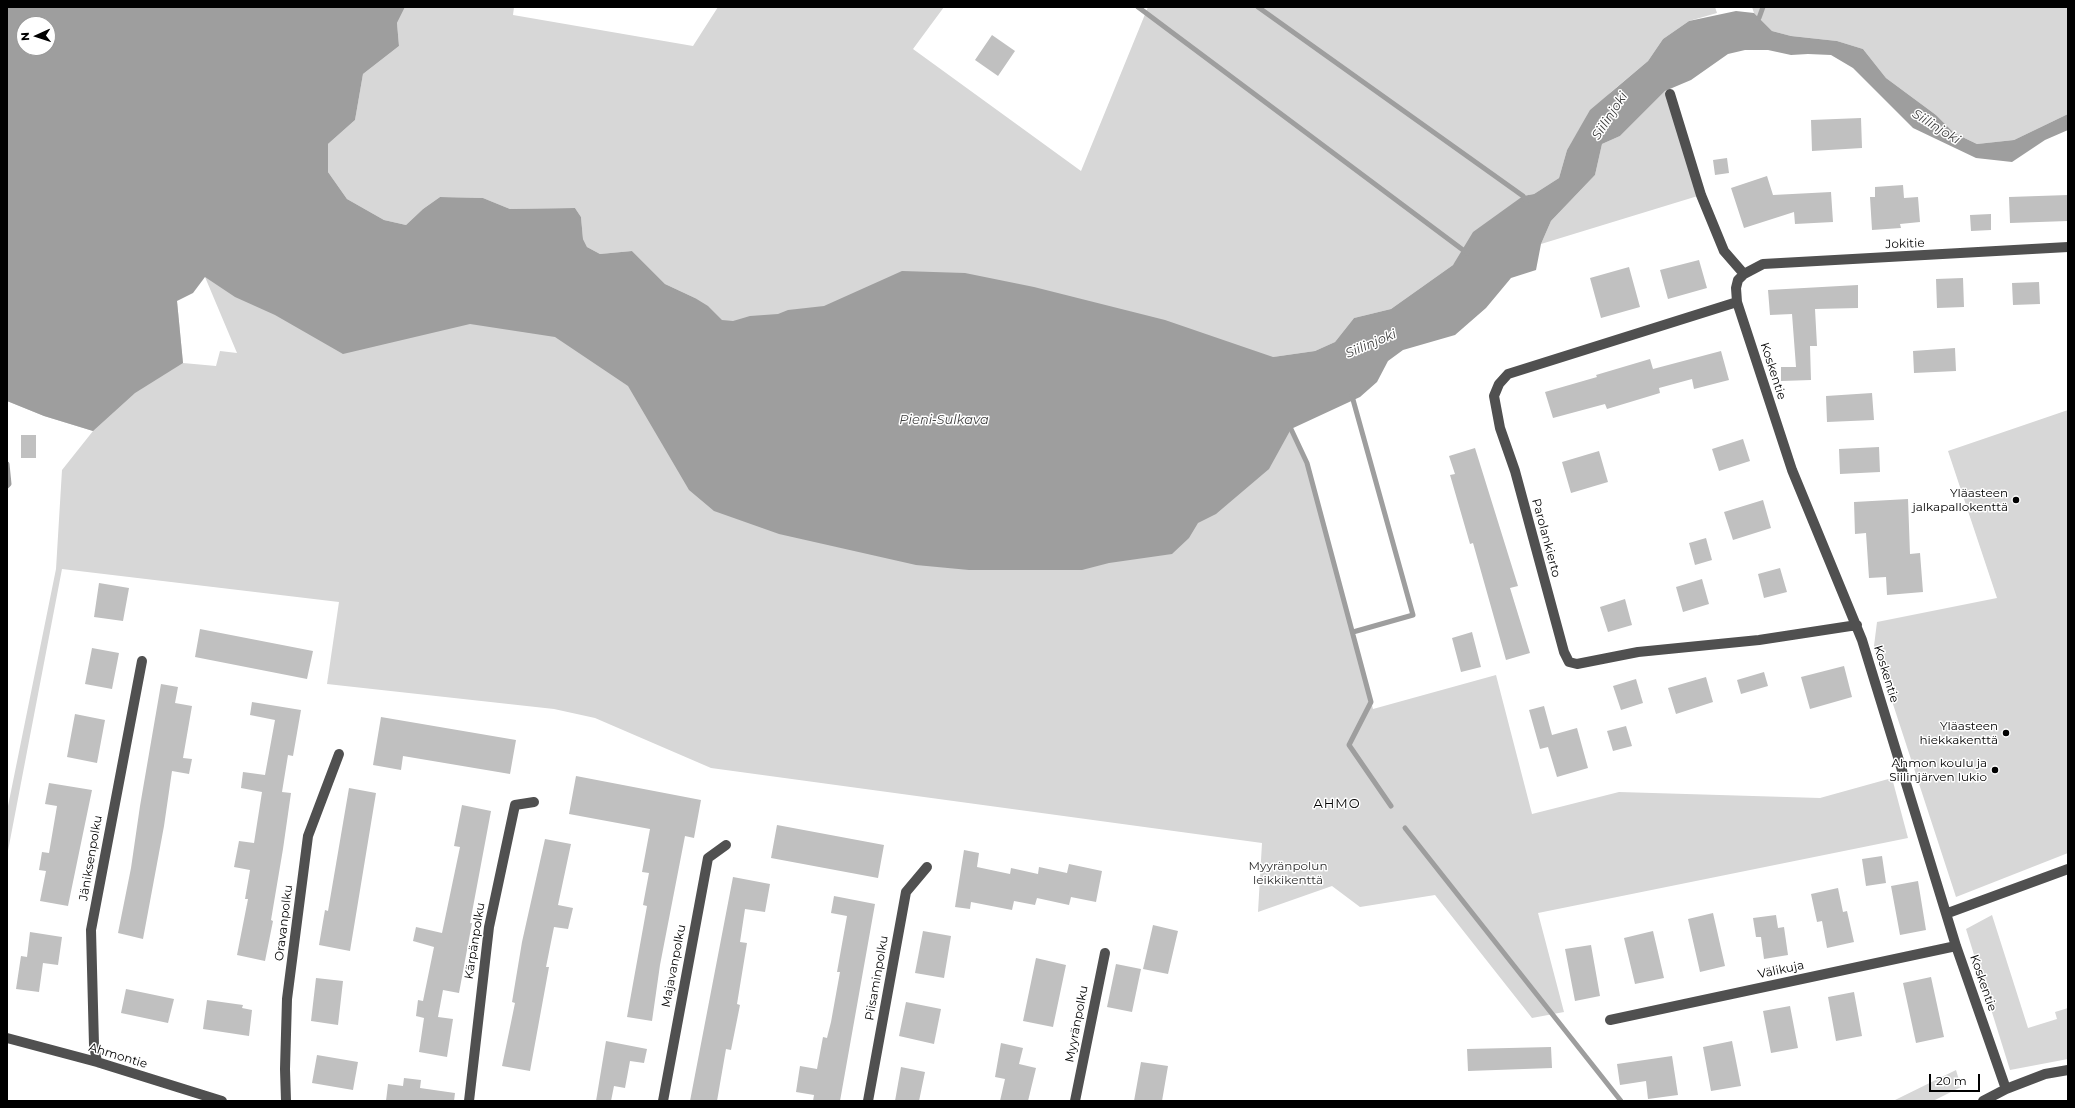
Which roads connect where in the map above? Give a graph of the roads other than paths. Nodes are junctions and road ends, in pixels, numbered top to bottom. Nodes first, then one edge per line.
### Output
1 (1670, 94) dead end
2 (2068, 247) edge
3 (1744, 274) junction
4 (1737, 302) junction
5 (1857, 625) junction
6 (142, 661) dead end
7 (339, 754) dead end
8 (534, 802) dead end
9 (726, 845) dead end
10 (927, 867) dead end
11 (2068, 869) edge
12 (1948, 913) junction
13 (1956, 946) junction
14 (1105, 953) dead end
15 (1610, 1020) dead end
16 (7, 1038) edge
17 (97, 1062) junction
18 (2068, 1070) edge
19 (2006, 1089) junction
20 (222, 1101) edge
21 (286, 1101) edge
22 (469, 1101) edge
23 (663, 1101) edge
24 (868, 1101) edge
25 (1075, 1101) edge
26 (1983, 1101) edge

1 - 3 street
2 - 3 street, Jokitie
3 - 4 street, Koskentie
4 - 5 street, Koskentie
4 - 5 street, Parolankierto
5 - 12 street, Koskentie
6 - 17 street, Jäniksenpolku
7 - 21 street, Oravanpolku
8 - 22 street, Kärpänpolku
9 - 23 street, Majavanpolku
10 - 24 street, Piisaminpolku
11 - 12 street
12 - 13 street, Koskentie
13 - 15 street, Välikuja
13 - 19 street, Koskentie
14 - 25 street, Myyränpolku
16 - 17 street, Ahmontie
17 - 20 street, Ahmontie
18 - 19 street
19 - 26 street

